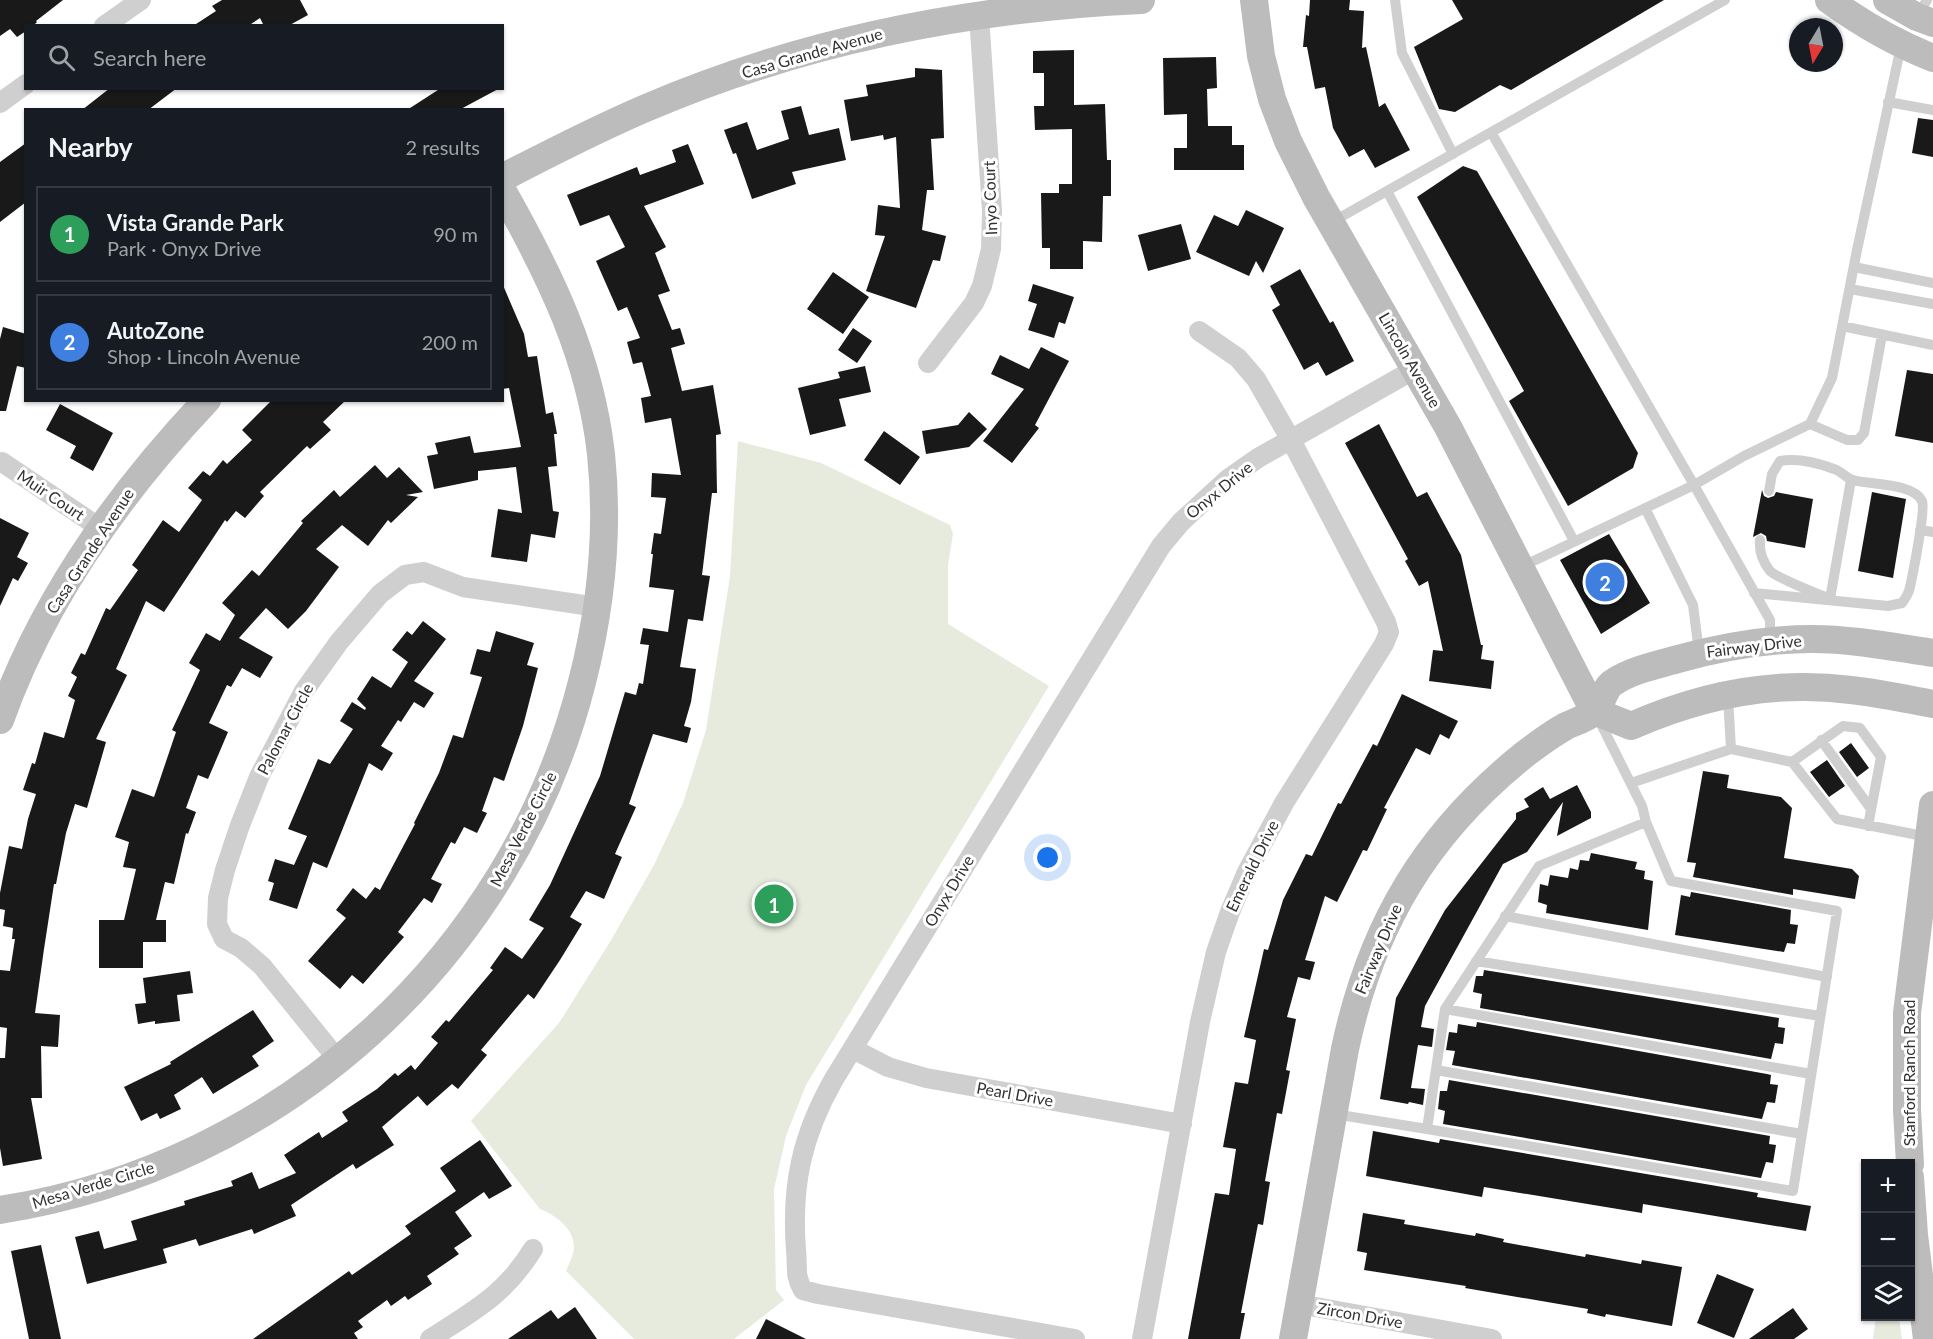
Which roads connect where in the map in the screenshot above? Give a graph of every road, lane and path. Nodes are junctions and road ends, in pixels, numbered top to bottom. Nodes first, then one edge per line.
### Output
1 (141, 0) edge
2 (1141, 0) edge
3 (1254, 0) edge
4 (1395, 0) edge
5 (1725, 0) edge
6 (1829, 0) edge
7 (1887, 0) edge
8 (1926, 13) edge
9 (979, 15) junction
10 (107, 24) edge
11 (1901, 46) junction
12 (1933, 58) edge
13 (24, 85) edge
14 (1888, 102) junction
15 (0, 103) edge
16 (1933, 110) edge
17 (1491, 132) junction
18 (1453, 154) junction
19 (504, 177) edge
20 (1387, 191) junction
21 (504, 194) edge
22 (1331, 222) junction
23 (1854, 267) junction
24 (1933, 283) edge
25 (1850, 289) junction
26 (1933, 304) edge
27 (1842, 326) junction
28 (1199, 331) dead end
29 (1882, 335) junction
30 (1933, 345) edge
31 (928, 363) dead end
32 (1415, 369) junction
33 (205, 402) edge
34 (1810, 424) junction
35 (1291, 440) junction
36 (2, 462) dead end
37 (1851, 480) junction
38 (1694, 485) junction
39 (1769, 491) dead end
40 (1646, 508) junction
41 (100, 528) junction
42 (1920, 530) junction
43 (1933, 532) edge
44 (1760, 540) dead end
45 (1574, 542) junction
46 (1521, 567) junction
47 (1754, 593) junction
48 (1830, 599) junction
49 (597, 607) junction
50 (1770, 641) junction
51 (1699, 653) junction
52 (1933, 653) edge
53 (1727, 693) junction
54 (1933, 704) edge
55 (1594, 711) junction
56 (0, 720) edge
57 (1821, 740) junction
58 (1731, 749) junction
59 (1792, 762) junction
60 (1631, 783) junction
61 (1933, 805) edge
62 (1871, 809) junction
63 (1646, 822) junction
64 (1868, 826) junction
65 (1928, 837) junction
66 (1505, 916) junction
67 (1476, 961) junction
68 (1827, 976) junction
69 (1445, 1009) junction
70 (1820, 1016) junction
71 (853, 1049) junction
72 (339, 1061) junction
73 (1436, 1070) junction
74 (1811, 1074) junction
75 (1334, 1114) junction
76 (1182, 1124) junction
77 (1427, 1129) junction
78 (1802, 1134) junction
79 (1910, 1159) edge
80 (0, 1210) edge
81 (1913, 1213) edge
82 (533, 1249) dead end
83 (1299, 1304) junction
84 (1443, 1335) edge
85 (430, 1339) edge
86 (1075, 1339) edge
87 (1143, 1339) edge
88 (1293, 1339) edge
89 (1492, 1339) edge
90 (1927, 1339) edge

1 - 10 street
2 - 9 street, Casa Grande Avenue
3 - 22 street, Lincoln Avenue
4 - 18 lane
5 - 17 lane
6 - 11 street
7 - 8 street
9 - 19 street, Casa Grande Avenue
9 - 31 street, Inyo Court
11 - 12 street
11 - 14 lane
13 - 15 street
14 - 16 lane
14 - 23 lane
17 - 18 lane
17 - 38 lane
18 - 20 lane
20 - 22 lane
20 - 45 lane
21 - 49 street, Mesa Verde Circle
22 - 32 street, Lincoln Avenue
23 - 24 lane
23 - 25 lane
25 - 26 lane
25 - 27 lane
27 - 29 lane
27 - 34 lane
28 - 35 street
29 - 30 lane
29 - 34 lane
32 - 35 street, Onyx Drive
32 - 46 street, Lincoln Avenue
33 - 41 street, Casa Grande Avenue
34 - 38 lane
35 - 71 street, Onyx Drive
35 - 76 street, Emerald Drive
36 - 41 street, Muir Court
37 - 39 lane
37 - 42 lane
37 - 48 lane
38 - 40 lane
38 - 47 lane
40 - 45 lane
40 - 51 lane
41 - 56 street, Casa Grande Avenue
42 - 43 lane
42 - 48 lane
44 - 48 lane
45 - 46 lane
46 - 55 street, Lincoln Avenue
47 - 48 lane
47 - 50 lane
49 - 72 street, Mesa Verde Circle
49 - 72 street, Palomar Circle
50 - 51 street, Fairway Drive
50 - 52 street, Fairway Drive
51 - 55 street, Fairway Drive
53 - 54 street
53 - 55 street
53 - 58 lane
55 - 60 lane
55 - 75 street, Fairway Drive
57 - 59 lane
57 - 62 lane
57 - 62 lane
58 - 59 lane
58 - 60 lane
59 - 64 lane
60 - 63 lane
61 - 65 street, Stanford Ranch Road
62 - 64 lane
63 - 66 lane
63 - 68 lane
64 - 65 lane
65 - 79 street, Stanford Ranch Road
66 - 67 lane
66 - 68 lane
67 - 69 lane
67 - 70 lane
68 - 70 lane
69 - 73 lane
69 - 74 lane
70 - 74 lane
71 - 76 street, Pearl Drive
71 - 86 street, Onyx Drive
72 - 80 street, Mesa Verde Circle
73 - 77 lane
73 - 78 lane
74 - 78 lane
75 - 77 lane
75 - 83 street, Fairway Drive
76 - 87 street, Emerald Drive
77 - 78 lane
81 - 90 street
82 - 85 street
83 - 84 street, Zircon Drive
83 - 88 street, Fairway Drive
84 - 89 street, Zircon Drive

